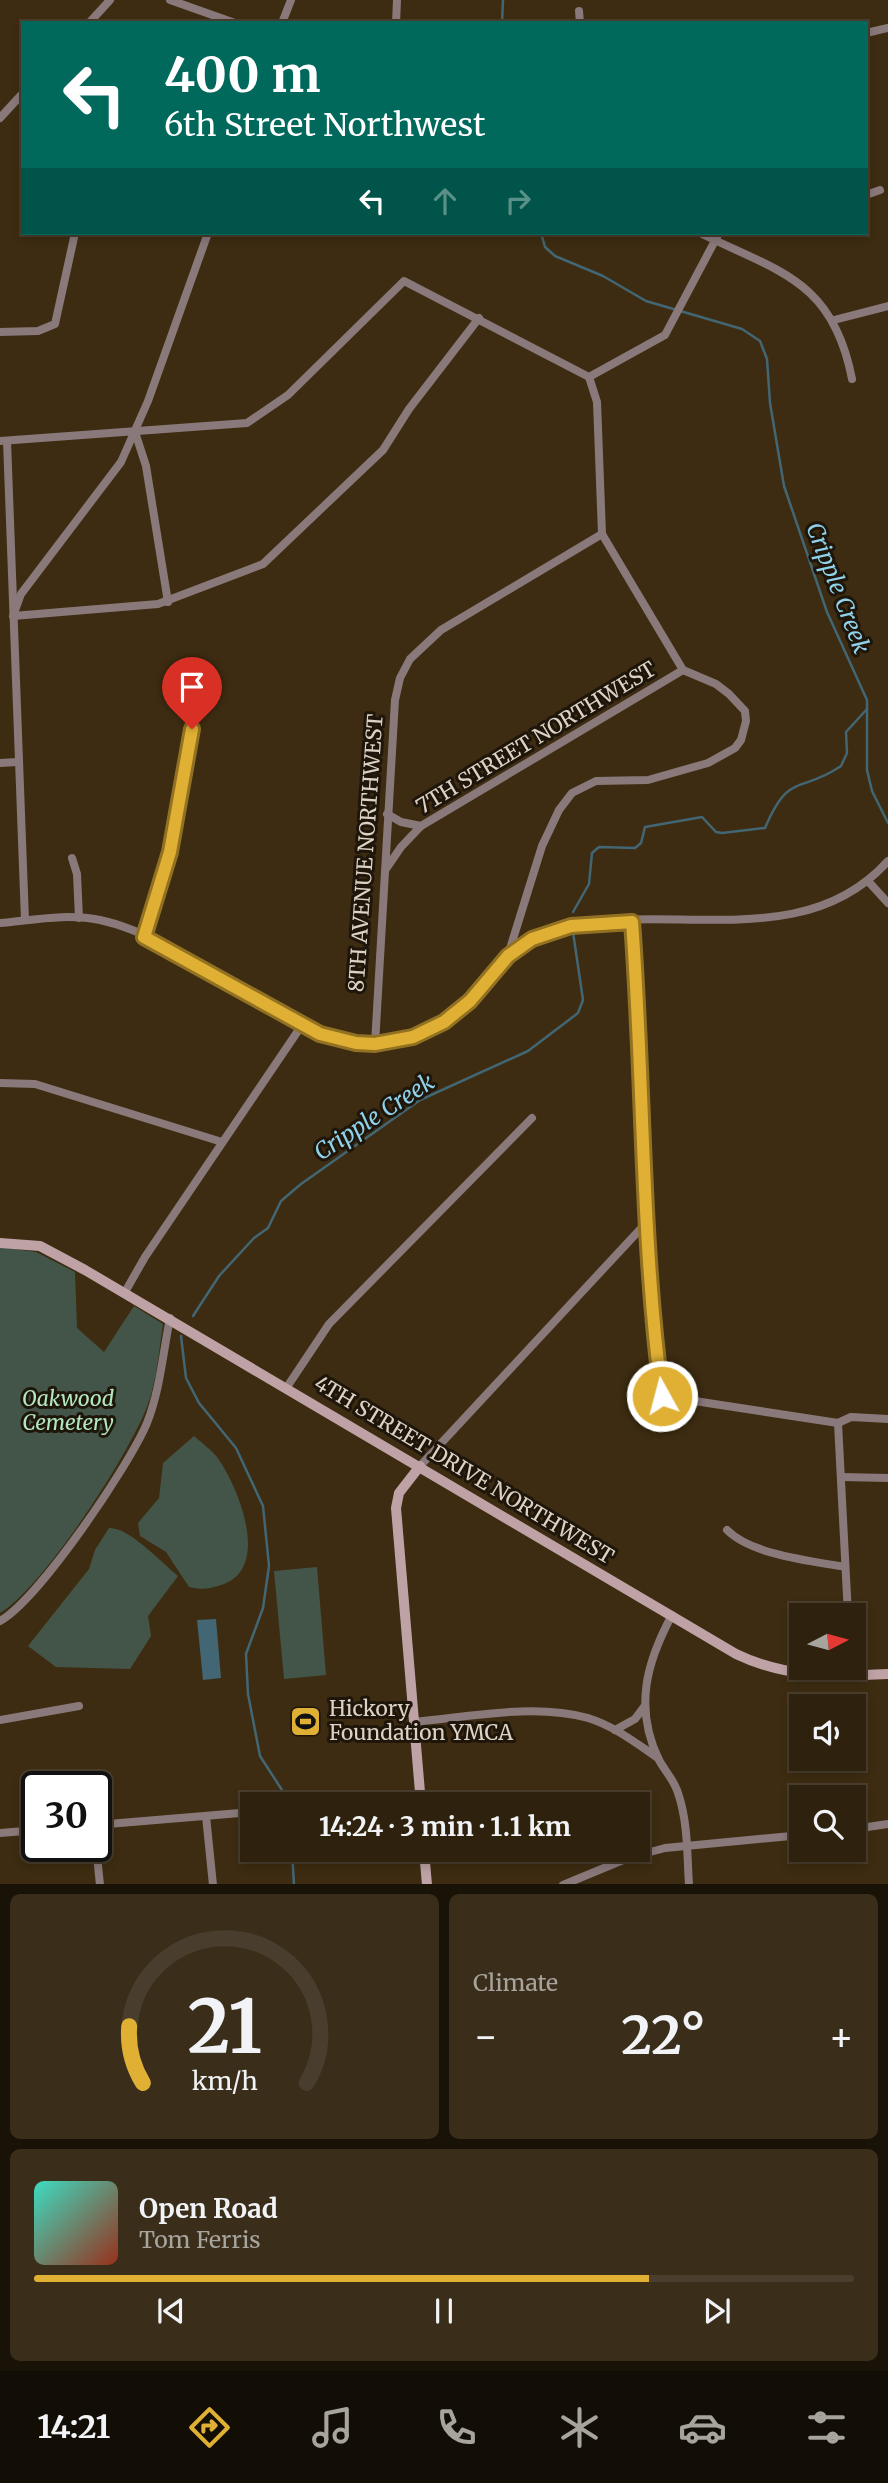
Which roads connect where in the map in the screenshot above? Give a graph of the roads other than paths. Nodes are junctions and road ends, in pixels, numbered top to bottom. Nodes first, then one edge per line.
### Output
1 (110, 0) edge
2 (170, 0) edge
3 (291, 0) edge
4 (397, 0) edge
5 (579, 11) dead end
6 (91, 21) edge
7 (229, 21) edge
8 (283, 21) edge
9 (396, 21) edge
10 (580, 21) edge
11 (888, 28) edge
12 (868, 33) edge
13 (21, 95) edge
14 (0, 118) edge
15 (880, 190) dead end
16 (868, 194) edge
17 (75, 235) edge
18 (207, 235) edge
19 (716, 236) edge
20 (888, 306) edge
21 (479, 318) junction
22 (834, 320) junction
23 (0, 332) edge
24 (589, 377) junction
25 (852, 379) dead end
26 (135, 432) junction
27 (4, 441) edge
28 (602, 534) junction
29 (168, 602) junction
30 (13, 616) junction
31 (683, 670) junction
32 (191, 711) dead end
33 (18, 762) junction
34 (0, 763) edge
35 (387, 814) junction
36 (421, 826) junction
37 (72, 858) dead end
38 (888, 861) edge
39 (385, 872) junction
40 (868, 881) junction
41 (888, 903) edge
42 (79, 918) junction
43 (25, 920) junction
44 (632, 922) junction
45 (0, 923) edge
46 (144, 937) junction
47 (508, 956) junction
48 (302, 1025) junction
49 (375, 1044) junction
50 (0, 1083) edge
51 (532, 1118) dead end
52 (222, 1142) junction
53 (646, 1223) junction
54 (0, 1242) edge
55 (125, 1292) junction
56 (170, 1318) junction
57 (287, 1388) junction
58 (888, 1419) edge
59 (838, 1423) junction
60 (420, 1466) junction
61 (841, 1477) junction
62 (888, 1478) edge
63 (727, 1530) dead end
64 (845, 1567) junction
65 (847, 1603) edge
66 (672, 1615) junction
67 (0, 1621) edge
68 (789, 1672) edge
69 (866, 1673) edge
70 (888, 1674) edge
71 (79, 1706) dead end
72 (644, 1707) junction
73 (0, 1720) edge
74 (414, 1722) junction
75 (615, 1730) junction
76 (659, 1759) junction
77 (419, 1792) edge
78 (240, 1813) edge
79 (206, 1816) junction
80 (112, 1824) edge
81 (888, 1824) edge
82 (866, 1827) edge
83 (21, 1831) edge
84 (0, 1833) edge
85 (789, 1836) edge
86 (686, 1844) junction
87 (98, 1862) edge
88 (425, 1862) edge
89 (100, 1884) edge
90 (213, 1884) edge
91 (427, 1884) edge
92 (565, 1884) edge
93 (688, 1884) edge

1 - 6 street
2 - 7 street
3 - 8 street
4 - 9 street
5 - 10 street
11 - 12 street
13 - 14 street
15 - 16 street
17 - 23 street
18 - 26 street
19 - 22 street
19 - 24 street
20 - 22 street
21 - 24 street
21 - 26 street
21 - 29 street
22 - 25 street
24 - 28 street
26 - 27 street
26 - 29 street
26 - 30 street
27 - 30 street
28 - 31 street
28 - 35 street, 8TH AVENUE NORTHWEST
29 - 30 street
30 - 33 street
31 - 36 street, 7TH STREET NORTHWEST
31 - 47 street
32 - 46 street
33 - 34 street
33 - 43 street
35 - 36 street
35 - 39 street, 8TH AVENUE NORTHWEST
36 - 39 street, 7TH STREET NORTHWEST
37 - 42 street
38 - 40 street
39 - 49 street, 8TH AVENUE NORTHWEST
40 - 41 street
40 - 44 street
42 - 43 street
42 - 46 street
43 - 45 street
44 - 47 street
44 - 53 street
46 - 48 street
47 - 49 street
48 - 49 street
48 - 52 street
50 - 52 street
51 - 57 street
52 - 55 street
53 - 59 street
53 - 60 street
54 - 55 main road, 4TH STREET DRIVE NORTHWEST
55 - 56 main road, 4TH STREET DRIVE NORTHWEST
56 - 57 main road, 4TH STREET DRIVE NORTHWEST
56 - 67 street
57 - 60 main road, 4TH STREET DRIVE NORTHWEST
58 - 59 street
59 - 61 street
60 - 66 main road, 4TH STREET DRIVE NORTHWEST
60 - 74 main road
61 - 62 street
61 - 64 street
63 - 64 street
64 - 65 street
66 - 68 main road, 4TH STREET DRIVE NORTHWEST
66 - 72 street
69 - 70 main road, 4TH STREET DRIVE NORTHWEST
71 - 73 street
72 - 75 street
72 - 76 street
74 - 75 street
74 - 77 main road
75 - 76 street
76 - 86 street
78 - 79 street
79 - 80 street
79 - 90 street
81 - 82 street
83 - 84 street
85 - 86 street
86 - 92 street
86 - 93 street
87 - 89 street
88 - 91 main road

